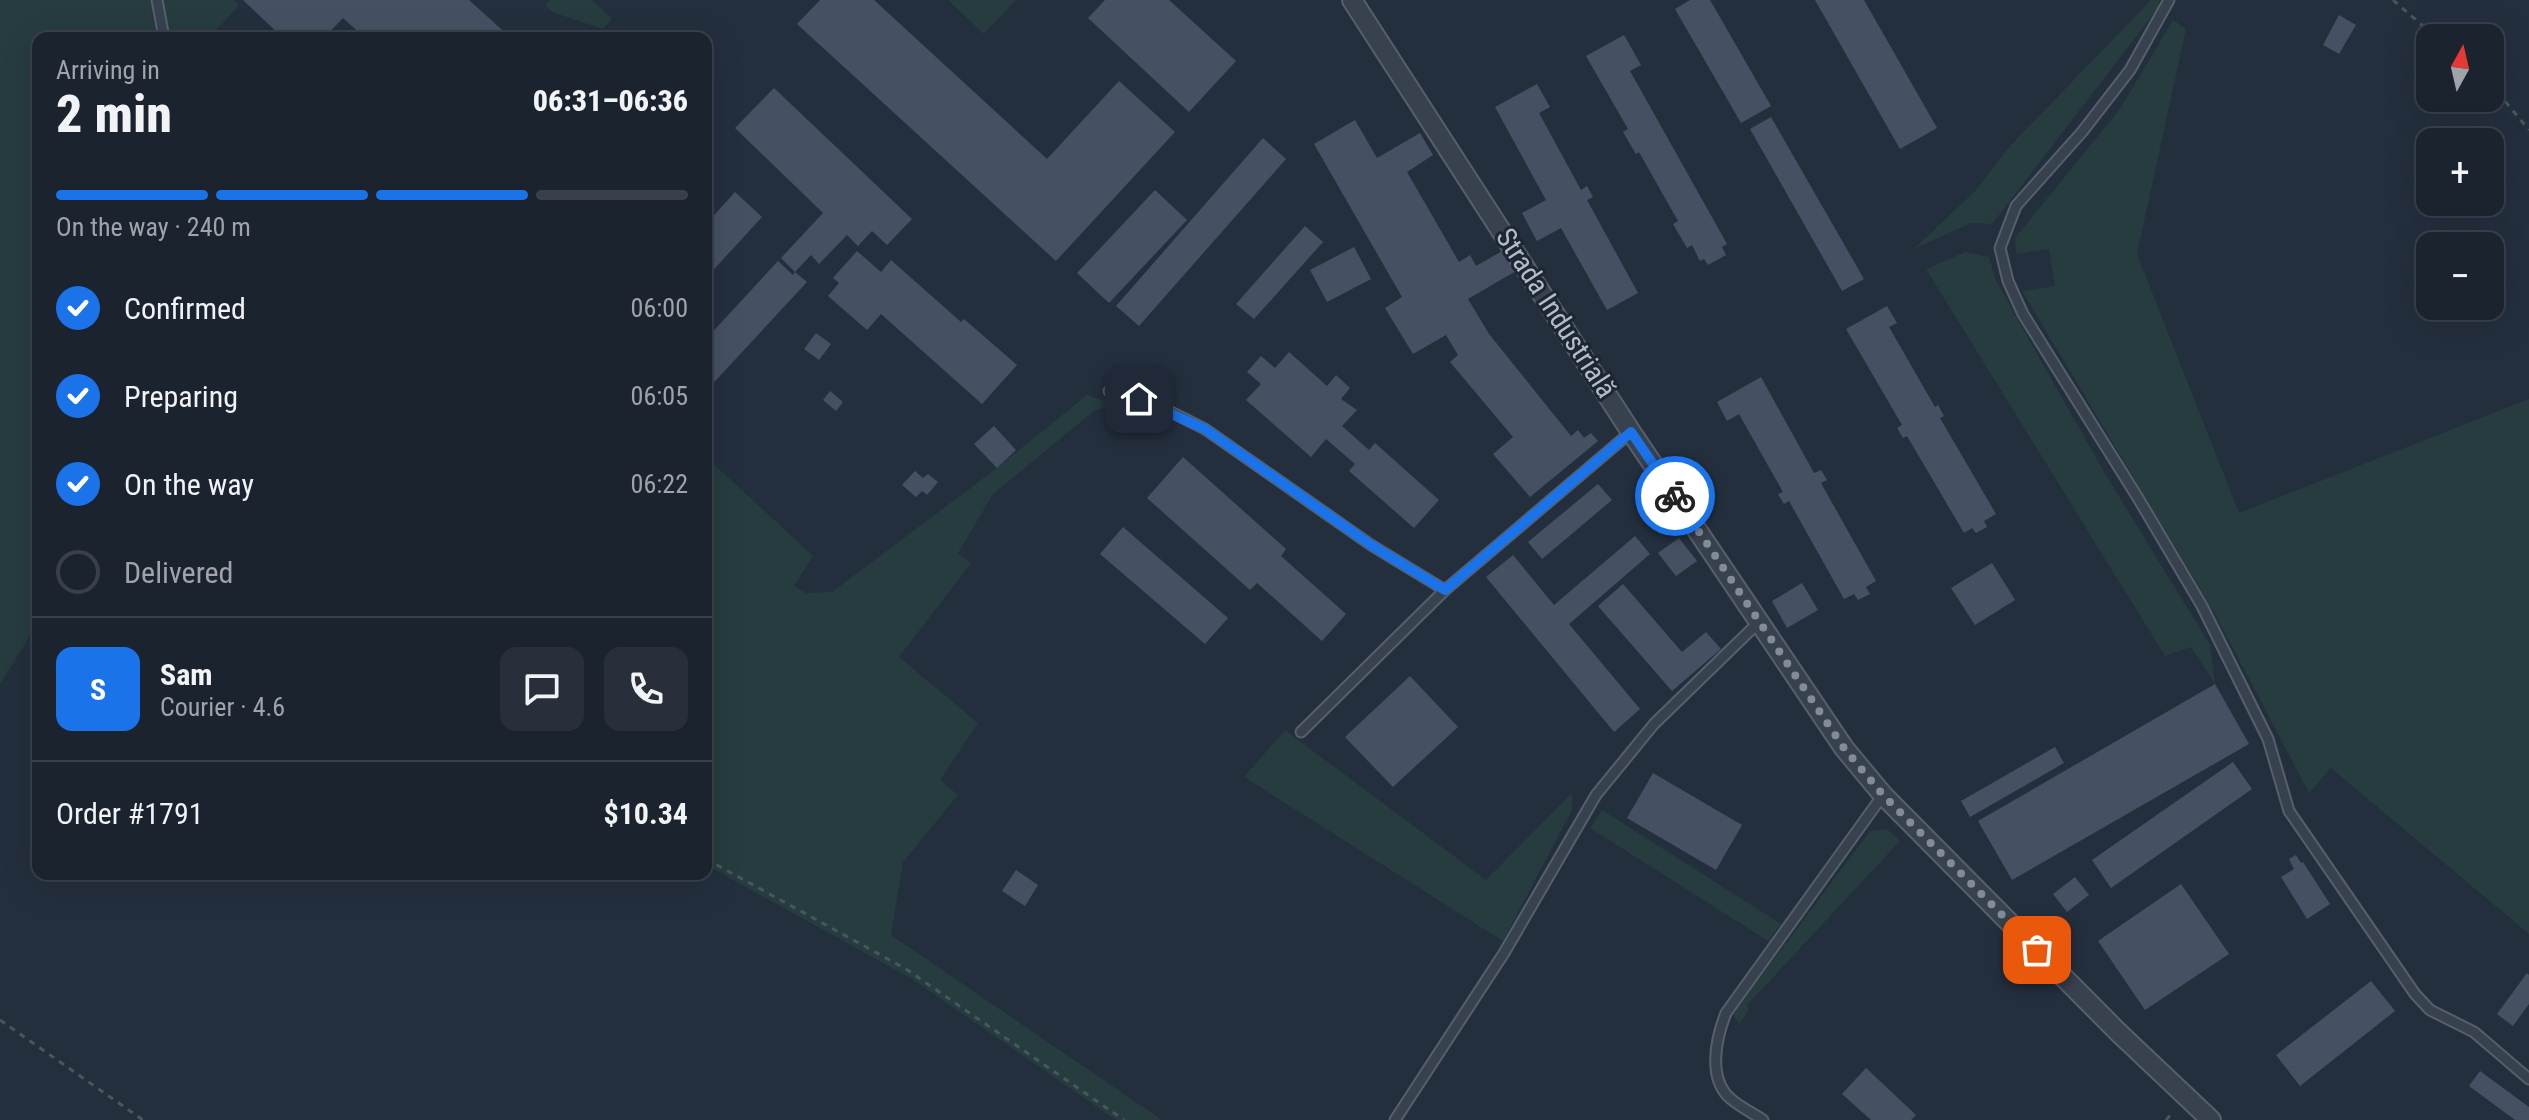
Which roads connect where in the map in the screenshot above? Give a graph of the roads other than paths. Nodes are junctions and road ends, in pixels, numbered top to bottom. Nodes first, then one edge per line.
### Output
1 (157, 0) edge
2 (1352, 0) edge
3 (2169, 0) edge
4 (163, 32) edge
5 (1109, 391) dead end
6 (1631, 432) junction
7 (1445, 590) junction
8 (1759, 622) junction
9 (1301, 732) dead end
10 (1883, 795) junction
11 (2529, 1079) edge
12 (1395, 1120) edge
13 (1763, 1120) edge
14 (2211, 1120) edge

1 - 4 lane
2 - 6 street, Strada Industrială
3 - 11 lane
5 - 7 lane
6 - 7 lane
6 - 8 street, Strada Industrială
7 - 9 lane
8 - 10 street, Strada Industrială
8 - 12 lane
10 - 13 lane
10 - 14 street, Strada Industrială

